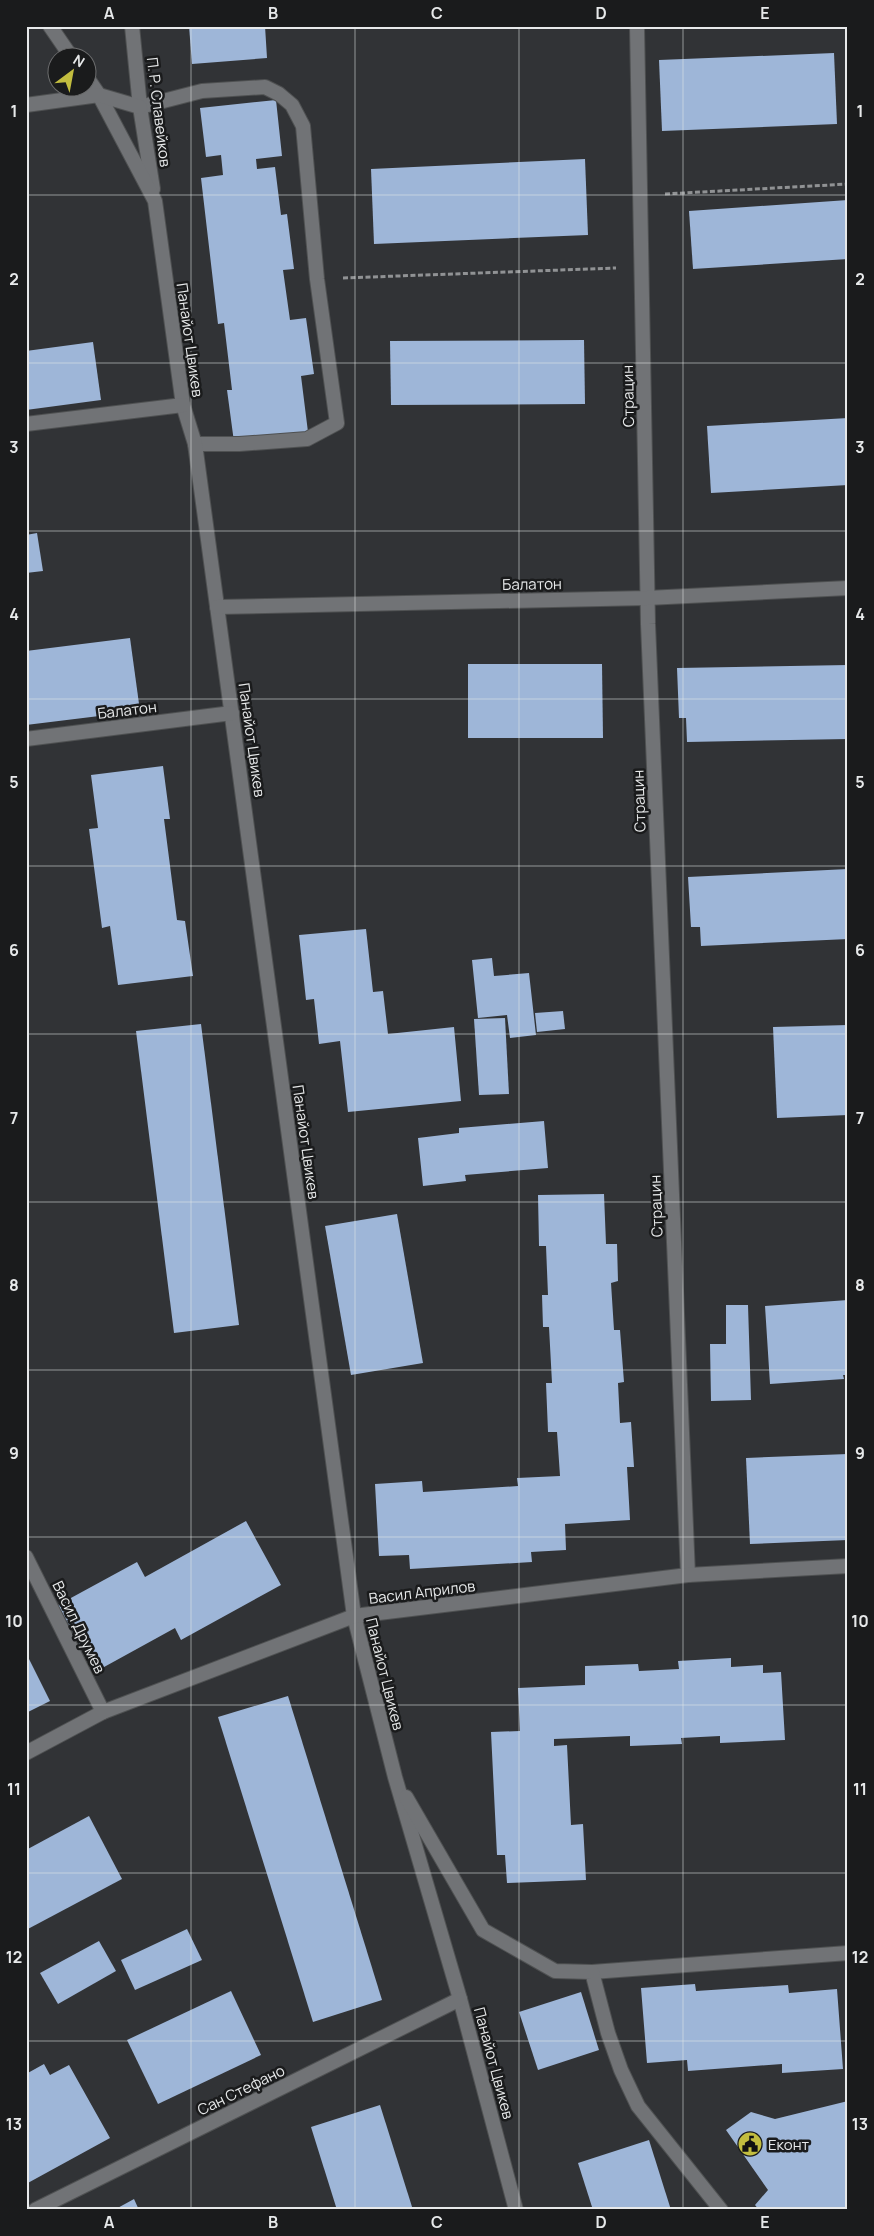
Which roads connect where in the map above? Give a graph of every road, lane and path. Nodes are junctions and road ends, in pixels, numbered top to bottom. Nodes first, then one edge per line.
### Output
1 (50, 26) edge
2 (132, 26) edge
3 (637, 26) edge
4 (65, 48) edge
5 (98, 95) joint
6 (76, 98) edge
7 (26, 105) edge
8 (140, 106) junction
9 (848, 184) edge
10 (640, 196) junction
11 (155, 201) junction
12 (642, 267) junction
13 (317, 279) junction
14 (183, 405) junction
15 (26, 424) edge
16 (195, 444) junction
17 (848, 588) edge
18 (647, 598) junction
19 (217, 607) junction
20 (232, 713) junction
21 (26, 739) edge
22 (26, 1557) edge
23 (848, 1566) edge
24 (688, 1575) junction
25 (354, 1616) junction
26 (103, 1712) junction
27 (26, 1753) edge
28 (395, 1777) junction
29 (848, 1953) edge
30 (592, 1972) junction
31 (460, 1999) junction
32 (35, 2210) edge
33 (516, 2210) edge
34 (721, 2210) edge

1 - 4 street
2 - 8 street, П. Р. Славейков
3 - 10 street, Страцин
5 - 8 street
5 - 11 street, Панайот Цвикев
6 - 7 street
8 - 11 street, П. Р. Славейков
8 - 13 street
9 - 10 path
10 - 12 street, Страцин
11 - 14 street, Панайот Цвикев
12 - 13 path
12 - 18 street, Страцин
13 - 16 street
14 - 15 street
14 - 16 street, Панайот Цвикев
16 - 19 street, Панайот Цвикев
17 - 18 street, Балатон
18 - 19 street, Балатон
18 - 24 street, Страцин
19 - 20 street, Панайот Цвикев
20 - 21 street, Балатон
20 - 25 street, Панайот Цвикев
22 - 26 street, Васил Друмев
23 - 24 street, Васил Априлов
24 - 25 street, Васил Априлов
25 - 26 street, Васил Априлов
25 - 28 street, Панайот Цвикев
26 - 27 street, Васил Априлов
28 - 30 street
28 - 31 street, Панайот Цвикев
29 - 30 street
30 - 34 street
31 - 32 street, Сан Стефано
31 - 33 street, Панайот Цвикев

